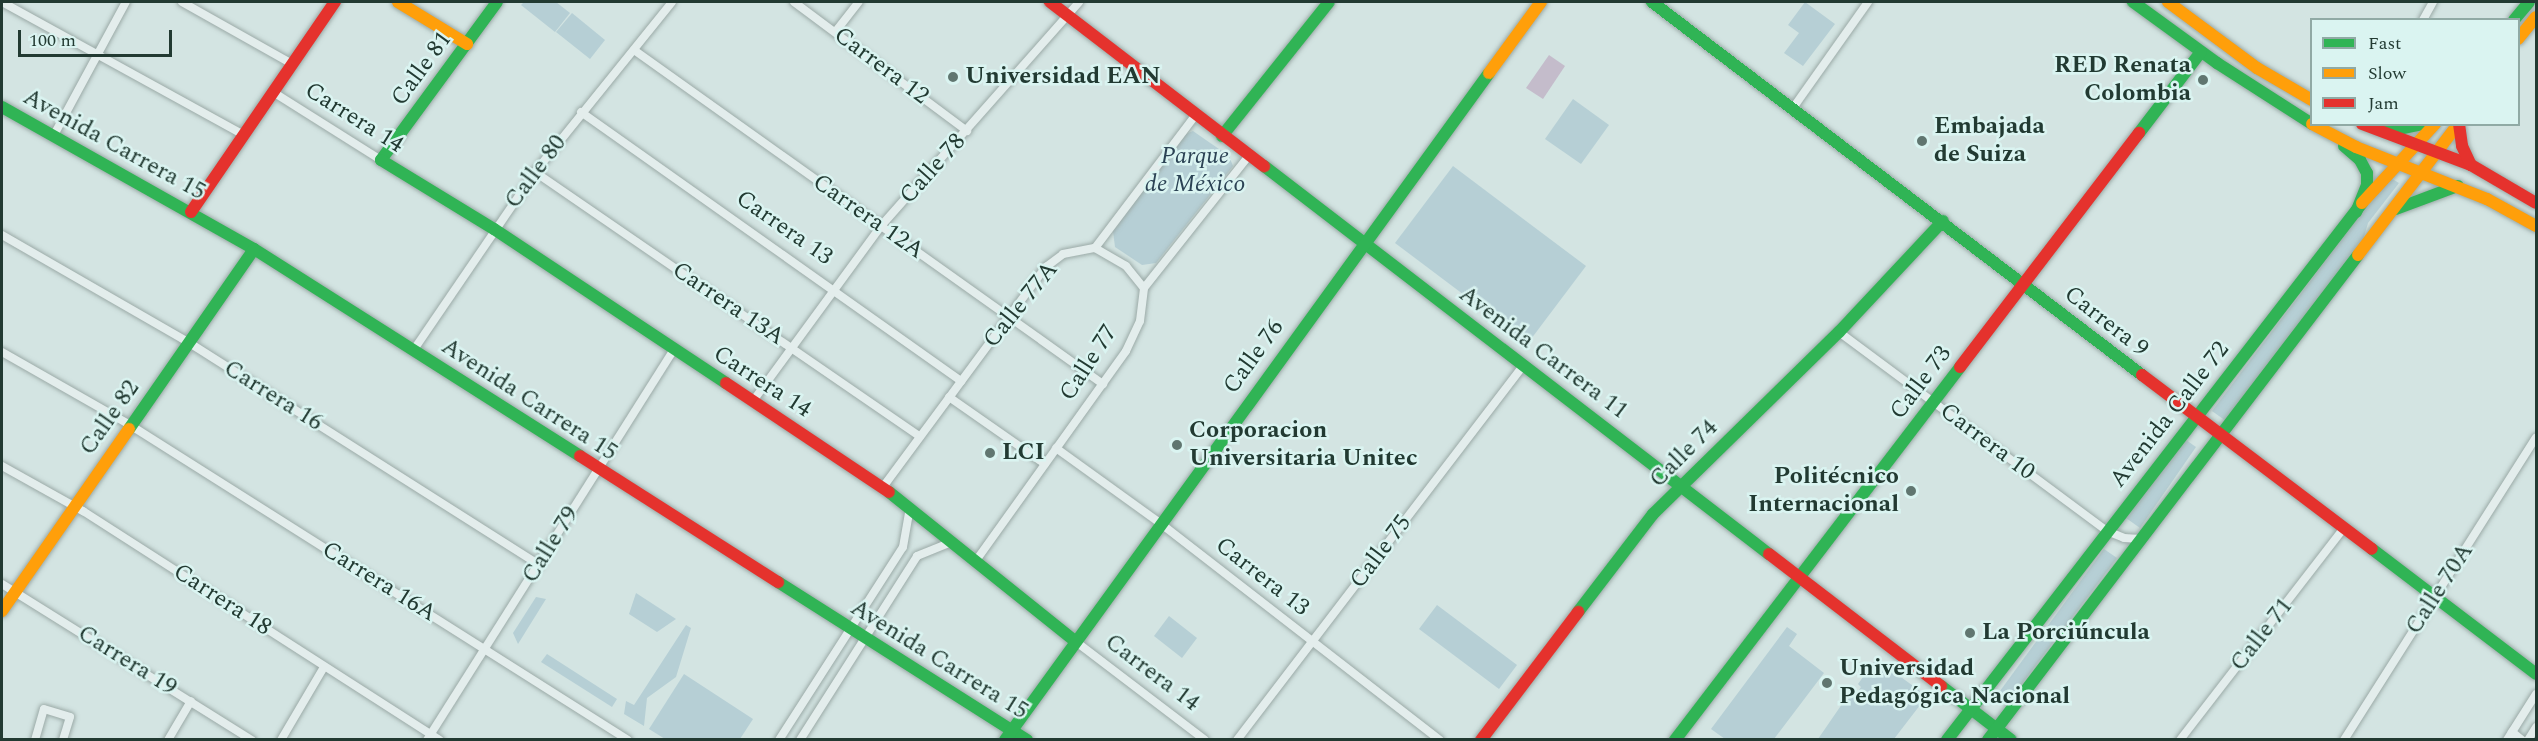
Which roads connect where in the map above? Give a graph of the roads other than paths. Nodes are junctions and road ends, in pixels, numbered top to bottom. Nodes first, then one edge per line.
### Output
1 (2, 2) edge
2 (126, 2) edge
3 (182, 2) edge
4 (335, 2) edge
5 (398, 2) edge
6 (497, 2) edge
7 (672, 2) edge
8 (794, 2) edge
9 (859, 2) edge
10 (1050, 2) edge
11 (1079, 2) edge
12 (1329, 2) edge
13 (1541, 2) edge
14 (1652, 2) edge
15 (1868, 2) edge
16 (2133, 2) edge
17 (2168, 2) edge
18 (2433, 2) edge
19 (2529, 2) edge
20 (1067, 15) junction
21 (2424, 18) edge
22 (2516, 18) edge
23 (2536, 18) edge
24 (836, 31) junction
25 (2520, 37) edge
26 (467, 44) junction
27 (634, 50) junction
28 (2201, 52) junction
29 (99, 53) junction
30 (292, 64) junction
31 (273, 92) junction
32 (2310, 99) edge
33 (2, 107) edge
34 (1793, 108) junction
35 (581, 112) junction
36 (1195, 116) junction
37 (2310, 123) edge
38 (2315, 126) edge
39 (2365, 126) edge
40 (2411, 126) edge
41 (2433, 126) edge
42 (2458, 126) edge
43 (2459, 126) edge
44 (967, 131) junction
45 (2382, 132) junction
46 (54, 135) junction
47 (244, 135) junction
48 (1222, 136) junction
49 (2415, 144) junction
50 (2438, 153) junction
51 (1248, 156) junction
52 (381, 160) junction
53 (2397, 162) junction
54 (2471, 165) junction
55 (535, 172) junction
56 (2423, 172) junction
57 (2458, 186) junction
58 (2536, 203) edge
59 (2396, 209) junction
60 (191, 212) junction
61 (2356, 212) junction
62 (1943, 221) junction
63 (881, 226) junction
64 (2536, 226) edge
65 (494, 229) junction
66 (2, 235) edge
67 (1363, 243) junction
68 (1095, 248) junction
69 (254, 249) junction
70 (2023, 284) junction
71 (833, 288) junction
72 (1144, 288) junction
73 (1008, 316) junction
74 (1839, 333) junction
75 (188, 342) junction
76 (792, 348) junction
77 (674, 350) junction
78 (413, 351) junction
79 (2, 352) edge
80 (1524, 364) junction
81 (961, 381) junction
82 (1102, 384) junction
83 (949, 397) junction
84 (753, 401) junction
85 (1933, 402) junction
86 (2194, 417) junction
87 (130, 425) junction
88 (920, 436) junction
89 (2219, 436) junction
90 (2536, 438) edge
91 (1056, 448) junction
92 (1045, 464) junction
93 (2, 466) edge
94 (598, 470) junction
95 (1681, 485) junction
96 (883, 487) junction
97 (74, 506) junction
98 (910, 508) junction
99 (1160, 523) junction
100 (2343, 529) junction
101 (2107, 531) junction
102 (2141, 539) junction
103 (951, 542) junction
104 (975, 562) junction
105 (539, 565) junction
106 (1798, 577) junction
107 (2, 584) edge
108 (15, 592) junction
109 (2434, 598) junction
110 (2, 611) edge
111 (850, 628) junction
112 (864, 637) junction
113 (1075, 641) junction
114 (1311, 642) junction
115 (485, 649) junction
116 (324, 667) junction
117 (2536, 674) edge
118 (2536, 694) edge
119 (191, 701) junction
120 (1970, 709) junction
121 (2536, 727) edge
122 (1996, 729) junction
123 (1009, 735) edge
124 (429, 736) edge
125 (2509, 736) edge
126 (35, 740) edge
127 (63, 740) edge
128 (168, 740) edge
129 (252, 740) edge
130 (281, 740) edge
131 (440, 740) edge
132 (628, 740) edge
133 (779, 740) edge
134 (800, 740) edge
135 (1027, 740) edge
136 (1204, 740) edge
137 (1237, 740) edge
138 (1440, 740) edge
139 (1481, 740) edge
140 (1675, 740) edge
141 (1947, 740) edge
142 (1988, 740) edge
143 (2011, 740) edge
144 (2180, 740) edge
145 (2344, 740) edge
146 (2522, 740) edge
147 (2528, 740) edge

1 - 29 street
2 - 29 street
3 - 30 street, Carrera 14
4 - 30 main road
5 - 26 main road
6 - 26 main road, Calle 81
7 - 27 street, Calle 80
8 - 24 street, Carrera 12
9 - 24 street
10 - 20 main road, Avenida Carrera 11
11 - 20 street, Calle 78
12 - 48 main road
13 - 67 main road, Calle 76
14 - 34 main road, Carrera 9
15 - 34 street
16 - 28 main road
17 - 32 main road
18 - 21 street
19 - 22 main road
20 - 36 main road, Avenida Carrera 11
20 - 44 street, Calle 78
23 - 25 main road
24 - 44 street, Carrera 12
26 - 52 main road, Calle 81
27 - 35 street, Calle 80
27 - 63 street, Carrera 12A
28 - 37 main road
28 - 70 main road, Calle 73
29 - 46 street
29 - 47 street
30 - 31 main road
31 - 47 main road
31 - 52 street, Carrera 14
33 - 46 main road, Avenida Carrera 15
34 - 62 main road, Carrera 9
35 - 55 street, Calle 80
35 - 71 street, Carrera 13
36 - 48 main road, Avenida Carrera 11
36 - 68 street
38 - 53 main road
38 - 61 main road
39 - 45 main road
40 - 45 main road
41 - 49 main road, Avenida Calle 72
42 - 50 main road
43 - 54 main road
44 - 63 street, Calle 78
45 - 49 main road
46 - 60 main road, Avenida Carrera 15
47 - 60 main road
48 - 51 main road, Avenida Carrera 11
49 - 50 main road
49 - 53 main road, Avenida Calle 72
50 - 54 main road
50 - 56 main road
51 - 67 main road, Avenida Carrera 11
51 - 72 street
52 - 65 main road, Carrera 14
53 - 56 main road
53 - 61 main road, Avenida Calle 72
54 - 58 main road
55 - 65 street, Calle 80
55 - 76 street, Carrera 13A
56 - 57 main road
56 - 59 main road
57 - 59 main road
57 - 64 main road
59 - 89 main road
60 - 69 main road, Avenida Carrera 15
61 - 86 main road, Avenida Calle 72
62 - 70 main road, Carrera 9
62 - 74 main road, Calle 74
63 - 71 street, Calle 78
63 - 73 street, Carrera 12A
65 - 77 main road, Carrera 14
65 - 78 street, Calle 80
66 - 75 street, Carrera 16
67 - 80 main road, Avenida Carrera 11
67 - 99 main road, Calle 76
68 - 72 street
68 - 73 street, Calle 77A
69 - 75 main road, Calle 82
69 - 78 main road, Avenida Carrera 15
70 - 85 main road, Calle 73
70 - 86 main road, Carrera 9
71 - 76 street, Calle 78
71 - 81 street, Carrera 13
72 - 82 street, Calle 77
73 - 81 street, Calle 77A
73 - 82 street, Carrera 12A
74 - 85 street, Carrera 10
74 - 95 main road, Calle 74
75 - 87 main road, Calle 82
75 - 105 street, Carrera 16
76 - 84 street, Calle 78
76 - 88 street, Carrera 13A
77 - 84 main road, Carrera 14
77 - 94 street, Calle 79
78 - 94 main road, Avenida Carrera 15
79 - 87 street, Carrera 16A
80 - 95 main road, Avenida Carrera 11
80 - 114 street, Calle 75
81 - 83 street, Calle 77A
82 - 91 street, Calle 77
83 - 88 street, Calle 77A
83 - 92 street
84 - 96 main road, Carrera 14
85 - 101 street, Carrera 10
85 - 106 main road, Calle 73
86 - 89 main road, Carrera 9
86 - 101 main road, Avenida Calle 72
87 - 97 main road, Calle 82
87 - 115 street, Carrera 16A
88 - 96 street, Calle 77A
89 - 100 main road, Carrera 9
89 - 102 main road
90 - 109 street, Calle 70A
91 - 92 street, Calle 77
91 - 99 street, Carrera 13
92 - 104 street, Calle 77
93 - 97 street, Carrera 18
94 - 105 street, Calle 79
94 - 111 main road, Avenida Carrera 15
95 - 106 main road, Avenida Carrera 11
95 - 139 main road, Calle 74
96 - 98 main road, Carrera 14
97 - 108 main road, Calle 82
97 - 116 street, Carrera 18
98 - 103 main road, Carrera 14
98 - 111 street
99 - 113 main road, Calle 76
99 - 114 street, Carrera 13
100 - 109 main road, Carrera 9
100 - 144 street, Calle 71
101 - 102 street, Carrera 10
101 - 120 main road, Avenida Calle 72
102 - 122 main road
103 - 104 main road, Carrera 14
103 - 112 street
104 - 113 main road, Carrera 14
105 - 115 street, Calle 79
106 - 120 main road, Avenida Carrera 11
106 - 140 main road, Calle 73
107 - 108 street, Carrera 19
108 - 110 main road, Calle 82
108 - 119 street, Carrera 19
109 - 117 main road, Carrera 9
109 - 145 street, Calle 70A
111 - 112 main road, Avenida Carrera 15
111 - 133 street
112 - 123 main road, Avenida Carrera 15
112 - 134 street
113 - 123 main road, Calle 76
113 - 136 street, Carrera 14
114 - 137 street, Calle 75
114 - 138 street, Carrera 13
115 - 124 street, Calle 79
115 - 132 street, Carrera 16A
116 - 124 street, Carrera 18
116 - 130 street
118 - 125 street
119 - 128 street
119 - 129 street, Carrera 19
120 - 122 main road, Avenida Carrera 11
120 - 141 main road, Avenida Calle 72
121 - 147 street
122 - 142 main road
122 - 143 main road, Avenida Carrera 11
123 - 135 main road, Avenida Carrera 15
124 - 131 street, Carrera 18
125 - 146 street
126 - 127 street

